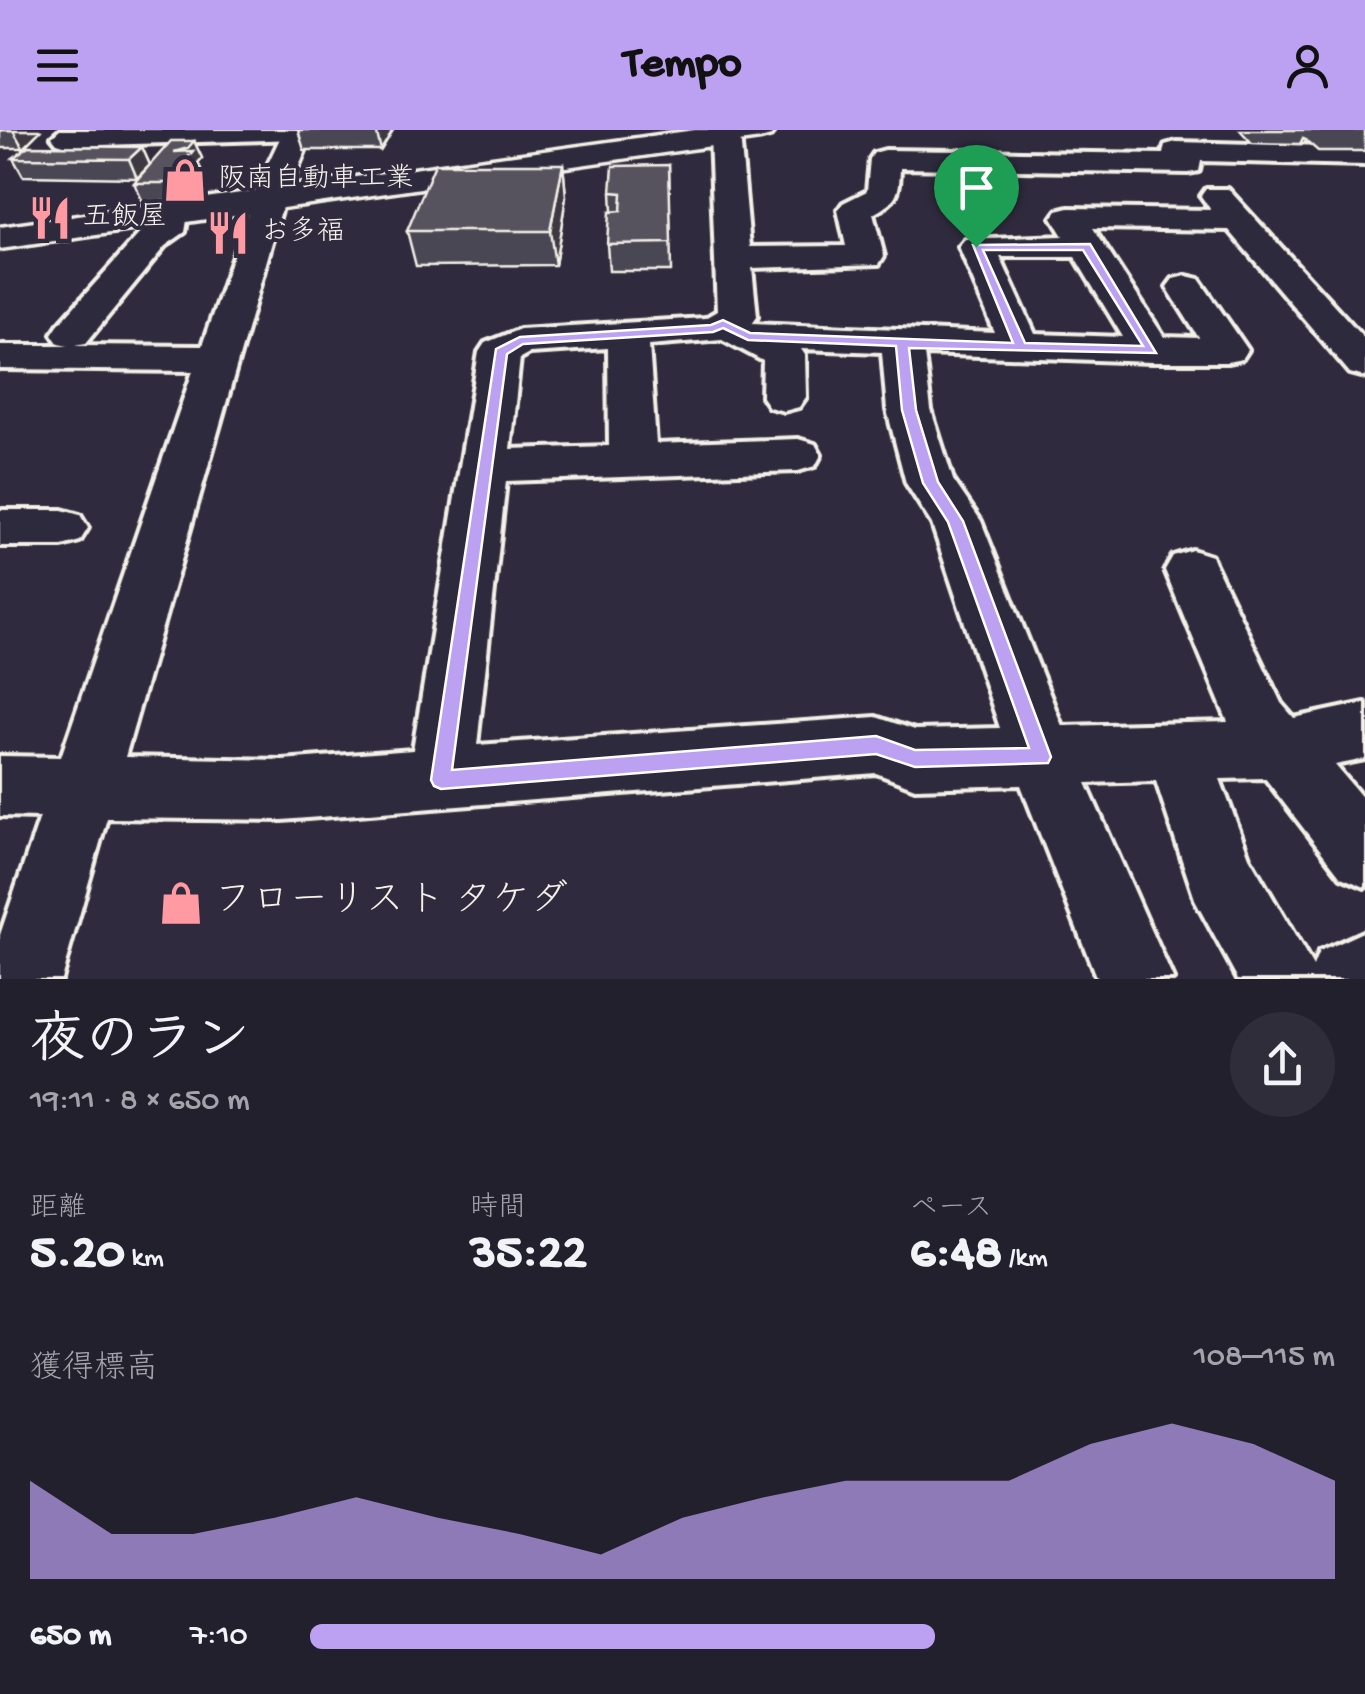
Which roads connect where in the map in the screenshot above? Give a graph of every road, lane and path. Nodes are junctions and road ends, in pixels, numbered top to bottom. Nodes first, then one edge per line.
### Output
1 (298, 130) edge
2 (926, 130) edge
3 (742, 132) edge
4 (67, 137) dead end
5 (1174, 148) edge
6 (1365, 156) edge
7 (885, 159) junction
8 (268, 200) junction
9 (171, 214) junction
10 (1238, 220) junction
11 (0, 238) edge
12 (1086, 246) junction
13 (734, 258) junction
14 (1186, 287) dead end
15 (33, 321) dead end
16 (735, 330) junction
17 (628, 334) junction
18 (902, 344) junction
19 (1021, 347) junction
20 (1152, 350) junction
21 (0, 357) edge
22 (220, 358) junction
23 (1365, 364) edge
24 (784, 397) dead end
25 (798, 455) dead end
26 (633, 461) junction
27 (484, 466) junction
28 (0, 528) edge
29 (62, 528) dead end
30 (1192, 570) dead end
31 (1365, 731) edge
32 (1280, 749) junction
33 (1179, 754) junction
34 (1042, 757) junction
35 (441, 780) junction
36 (0, 786) edge
37 (84, 787) junction
38 (1365, 853) edge
39 (1365, 969) edge
40 (23, 979) edge
41 (1135, 979) edge
42 (1280, 979) edge
43 (1346, 979) edge

1 - 4 street
1 - 8 main road
2 - 7 street
3 - 8 main road
3 - 13 street
5 - 6 street
5 - 7 street
5 - 10 street
7 - 13 street
8 - 9 main road
8 - 22 street
9 - 11 main road
9 - 15 street
10 - 12 street
10 - 23 street
12 - 19 street
12 - 20 street
13 - 16 street
14 - 20 street
16 - 17 street
16 - 18 street
16 - 24 street
17 - 26 street
17 - 27 street
18 - 19 street
18 - 34 street
19 - 20 street
21 - 22 street
22 - 37 street
25 - 26 street
26 - 27 street
27 - 35 street
28 - 29 street
30 - 32 street
31 - 32 street
32 - 33 street
32 - 38 street
33 - 34 street
33 - 42 street
34 - 35 street
34 - 41 street
35 - 37 street
36 - 37 street
37 - 40 street
39 - 43 street

